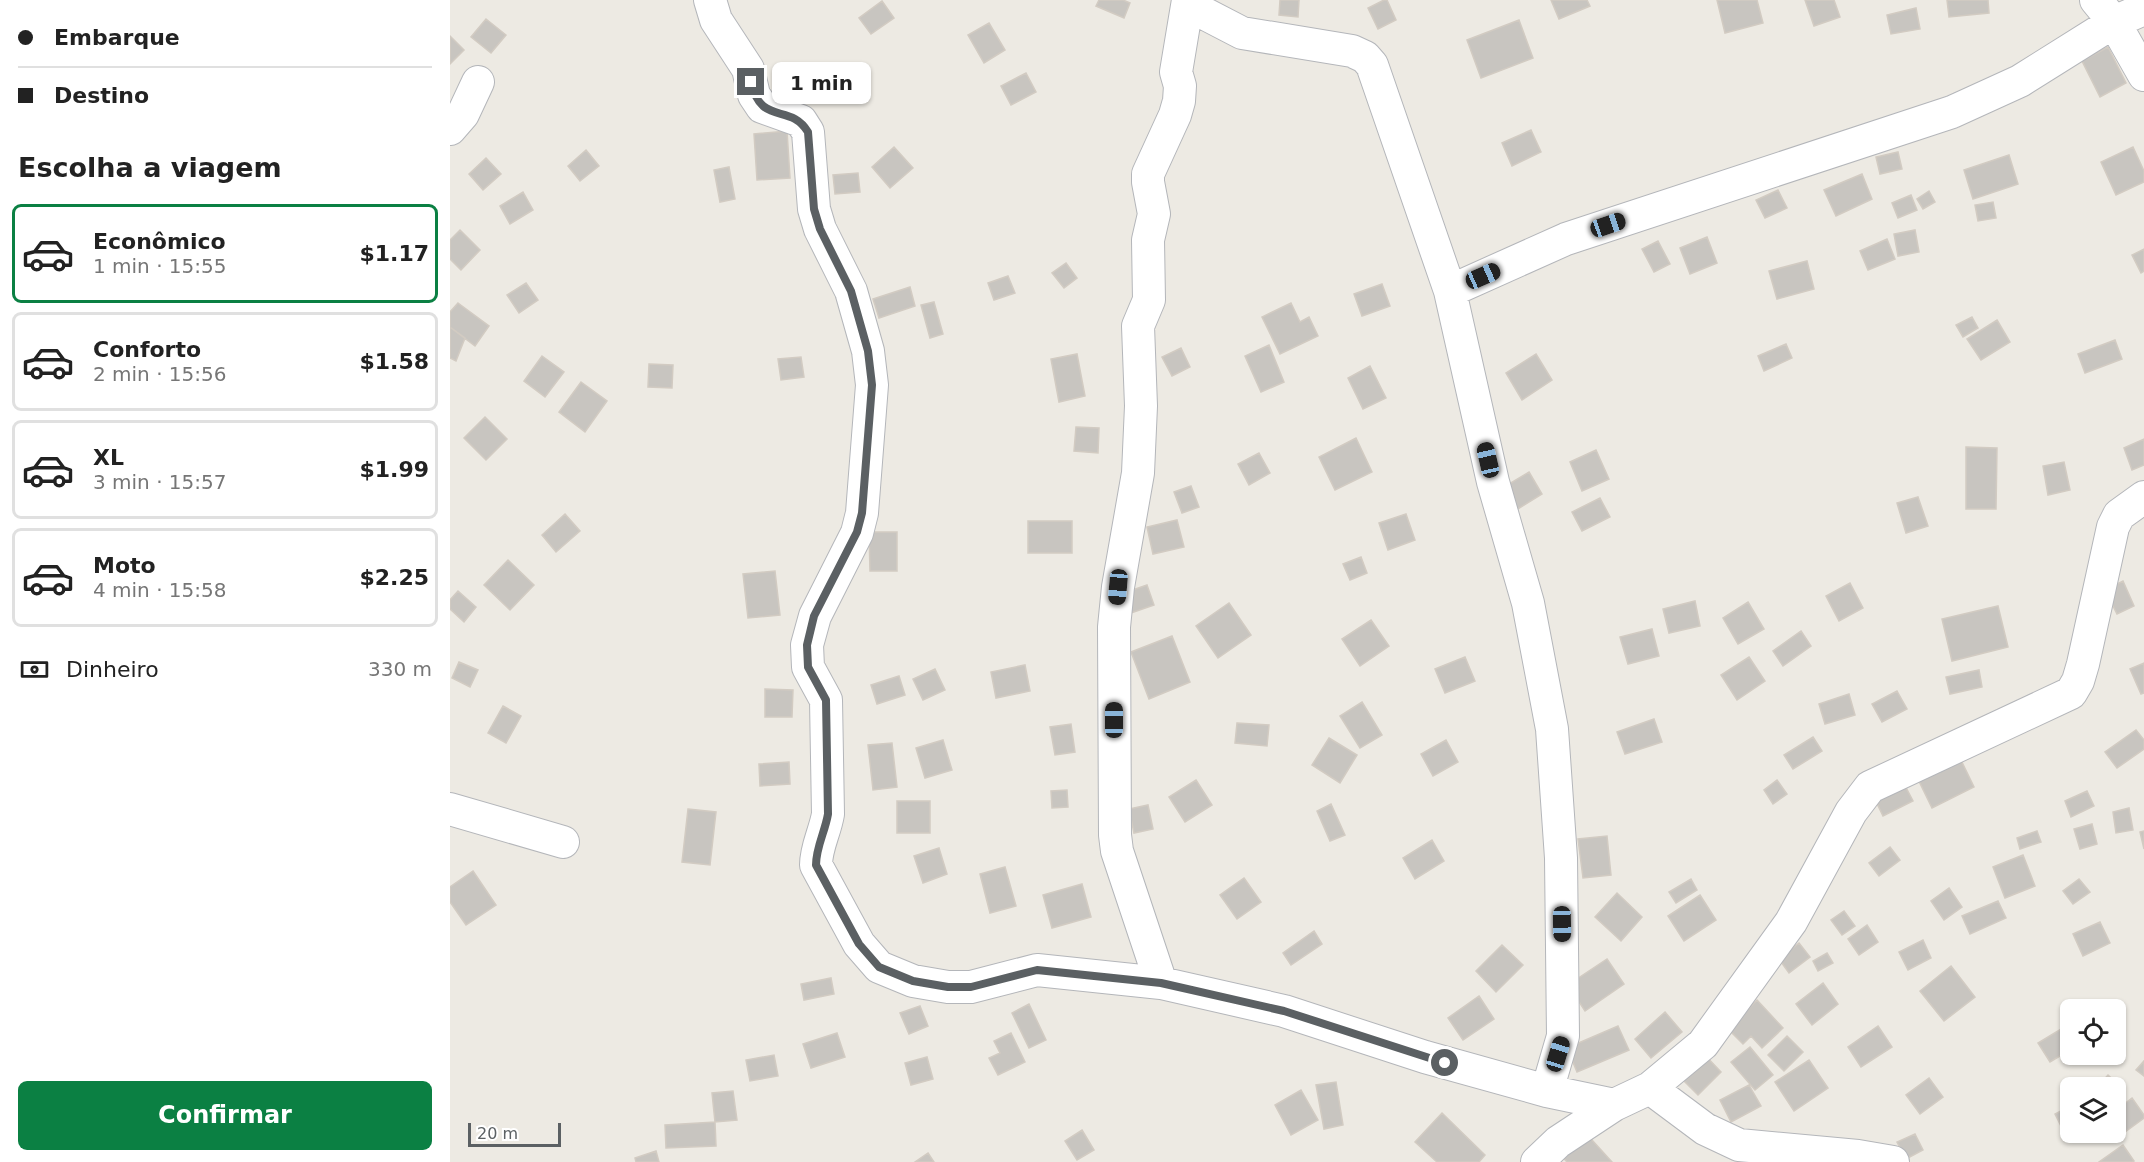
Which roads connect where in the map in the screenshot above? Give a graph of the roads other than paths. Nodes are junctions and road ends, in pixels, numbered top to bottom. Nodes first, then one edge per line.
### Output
1 (711, 0) edge
2 (1188, 3) edge
3 (2144, 9) edge
4 (2105, 11) edge
5 (2144, 75) edge
6 (478, 82) dead end
7 (450, 129) edge
8 (1450, 291) junction
9 (2144, 497) edge
10 (450, 809) edge
11 (563, 842) dead end
12 (1161, 983) junction
13 (1650, 1088) junction
14 (1547, 1091) junction
15 (1614, 1105) junction
16 (1538, 1162) edge
17 (1893, 1162) edge

1 - 12 street
2 - 8 street
2 - 12 street
3 - 4 street
4 - 5 street
4 - 8 street
6 - 7 street
8 - 14 street
9 - 13 street
10 - 11 street
12 - 14 street
13 - 15 street
13 - 17 street
14 - 15 street
15 - 16 street

